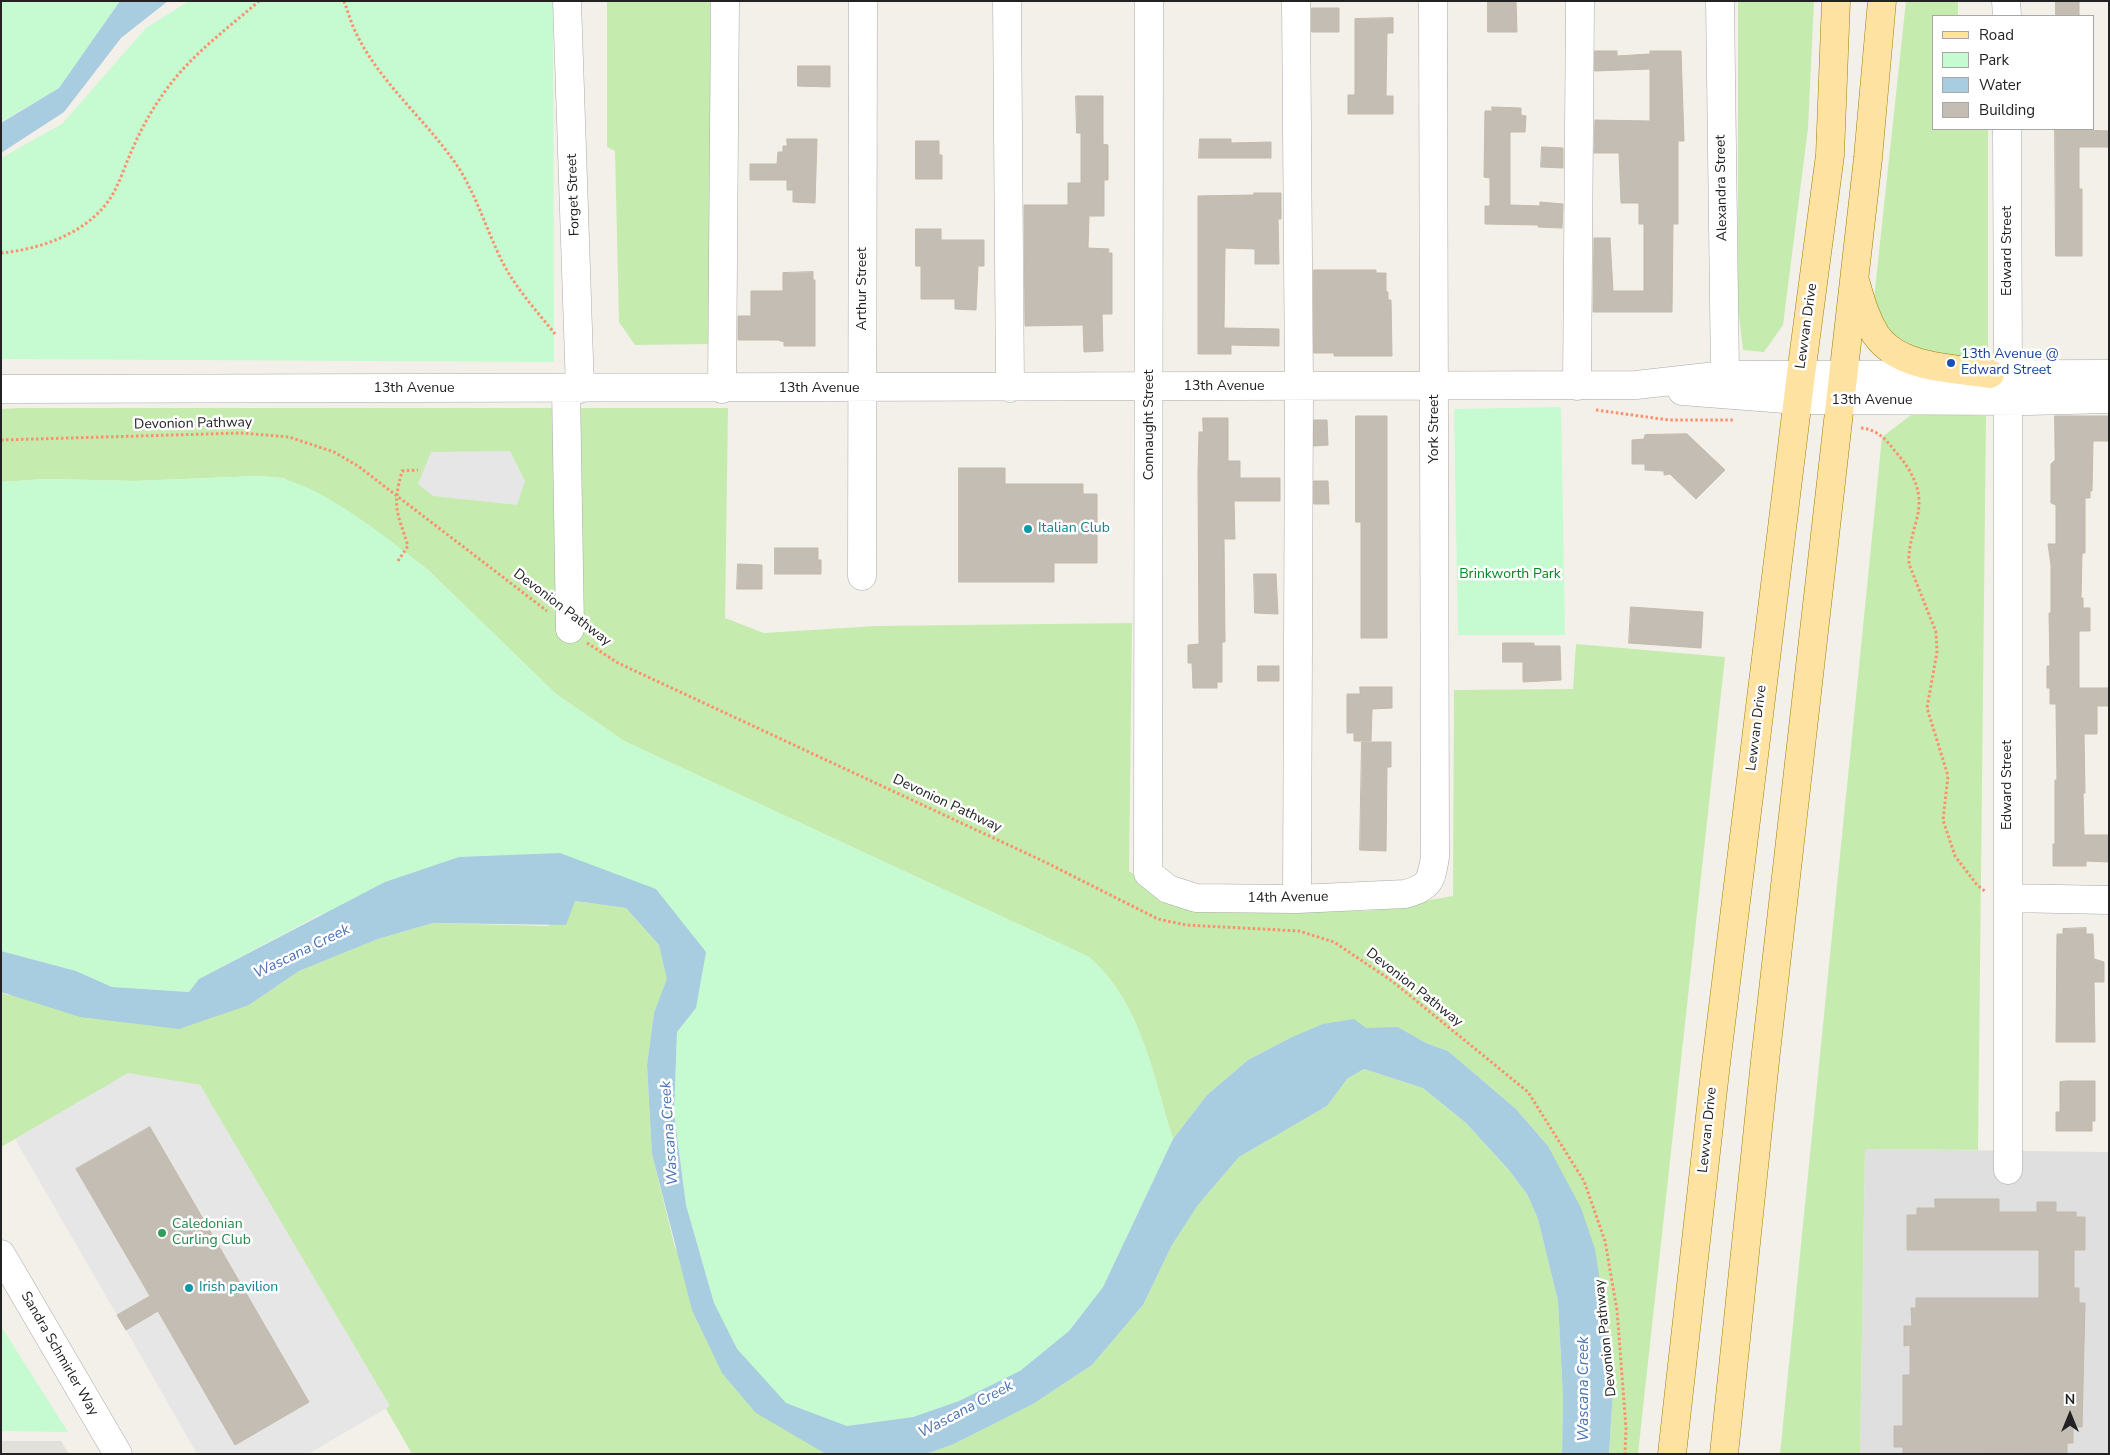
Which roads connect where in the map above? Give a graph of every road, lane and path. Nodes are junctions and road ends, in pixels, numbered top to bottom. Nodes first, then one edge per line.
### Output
1 (259, 1) edge
2 (344, 1) edge
3 (567, 1) edge
4 (725, 1) edge
5 (864, 1) edge
6 (1007, 1) edge
7 (1149, 1) edge
8 (1296, 1) edge
9 (1433, 1) edge
10 (1580, 1) edge
11 (1720, 1) edge
12 (1836, 1) edge
13 (2006, 1) edge
14 (1883, 5) edge
15 (2006, 15) edge
16 (2007, 130) edge
17 (1, 253) edge
18 (1853, 275) junction
19 (558, 337) dead end
20 (1801, 374) junction
21 (1999, 374) junction
22 (2109, 374) edge
23 (1725, 375) junction
24 (1636, 385) junction
25 (1435, 386) junction
26 (1577, 386) junction
27 (1150, 387) junction
28 (1299, 387) junction
29 (863, 388) junction
30 (1010, 388) junction
31 (1841, 388) junction
32 (1, 389) edge
33 (573, 389) junction
34 (722, 389) junction
35 (2109, 399) edge
36 (1798, 400) junction
37 (2008, 401) junction
38 (1865, 428) dead end
39 (1, 440) edge
40 (418, 470) dead end
41 (396, 495) junction
42 (398, 561) dead end
43 (862, 576) dead end
44 (570, 628) junction
45 (1146, 848) joint
46 (1435, 857) joint
47 (2008, 898) junction
48 (1297, 899) junction
49 (2109, 900) edge
50 (2008, 1170) dead end
51 (1, 1254) edge
52 (118, 1454) edge
53 (1625, 1454) edge
54 (1672, 1454) edge
55 (1724, 1454) edge

1 - 17 path
2 - 19 path
3 - 33 street, Forget Street
4 - 34 street
5 - 29 street, Arthur Street
6 - 30 street
7 - 27 street, Connaught Street
8 - 28 street
9 - 25 street, York Street
10 - 26 street
11 - 23 street, Alexandra Street
12 - 20 main road, Lewvan Drive
13 - 15 street
14 - 18 main road
16 - 21 street, Edward Street
18 - 21 main road
18 - 31 main road
20 - 23 street, 13th Avenue
20 - 31 street, 13th Avenue
20 - 36 main road, Lewvan Drive
21 - 22 street, 13th Avenue
21 - 31 street, 13th Avenue
23 - 24 street, 13th Avenue
24 - 26 street, 13th Avenue
24 - 36 street, 13th Avenue
25 - 26 street, 13th Avenue
25 - 28 street, 13th Avenue
25 - 46 street, York Street
27 - 28 street, 13th Avenue
27 - 30 street, 13th Avenue
27 - 45 street, Connaught Street
28 - 48 street
29 - 30 street, 13th Avenue
29 - 34 street, 13th Avenue
29 - 43 street, Arthur Street
31 - 36 street, 13th Avenue
31 - 37 street, 13th Avenue
31 - 55 main road
32 - 33 street, 13th Avenue
33 - 34 street, 13th Avenue
33 - 44 street, Forget Street
35 - 37 street, 13th Avenue
36 - 54 main road, Lewvan Drive
37 - 47 street, Edward Street
38 - 47 path
39 - 41 path, Devonion Pathway
40 - 41 path
41 - 42 path
41 - 44 path, Devonion Pathway
44 - 53 path, Devonion Pathway
45 - 48 street, 14th Avenue
46 - 48 street, 14th Avenue
47 - 49 street
47 - 50 street, Edward Street
51 - 52 street, Sandra Schmirler Way

